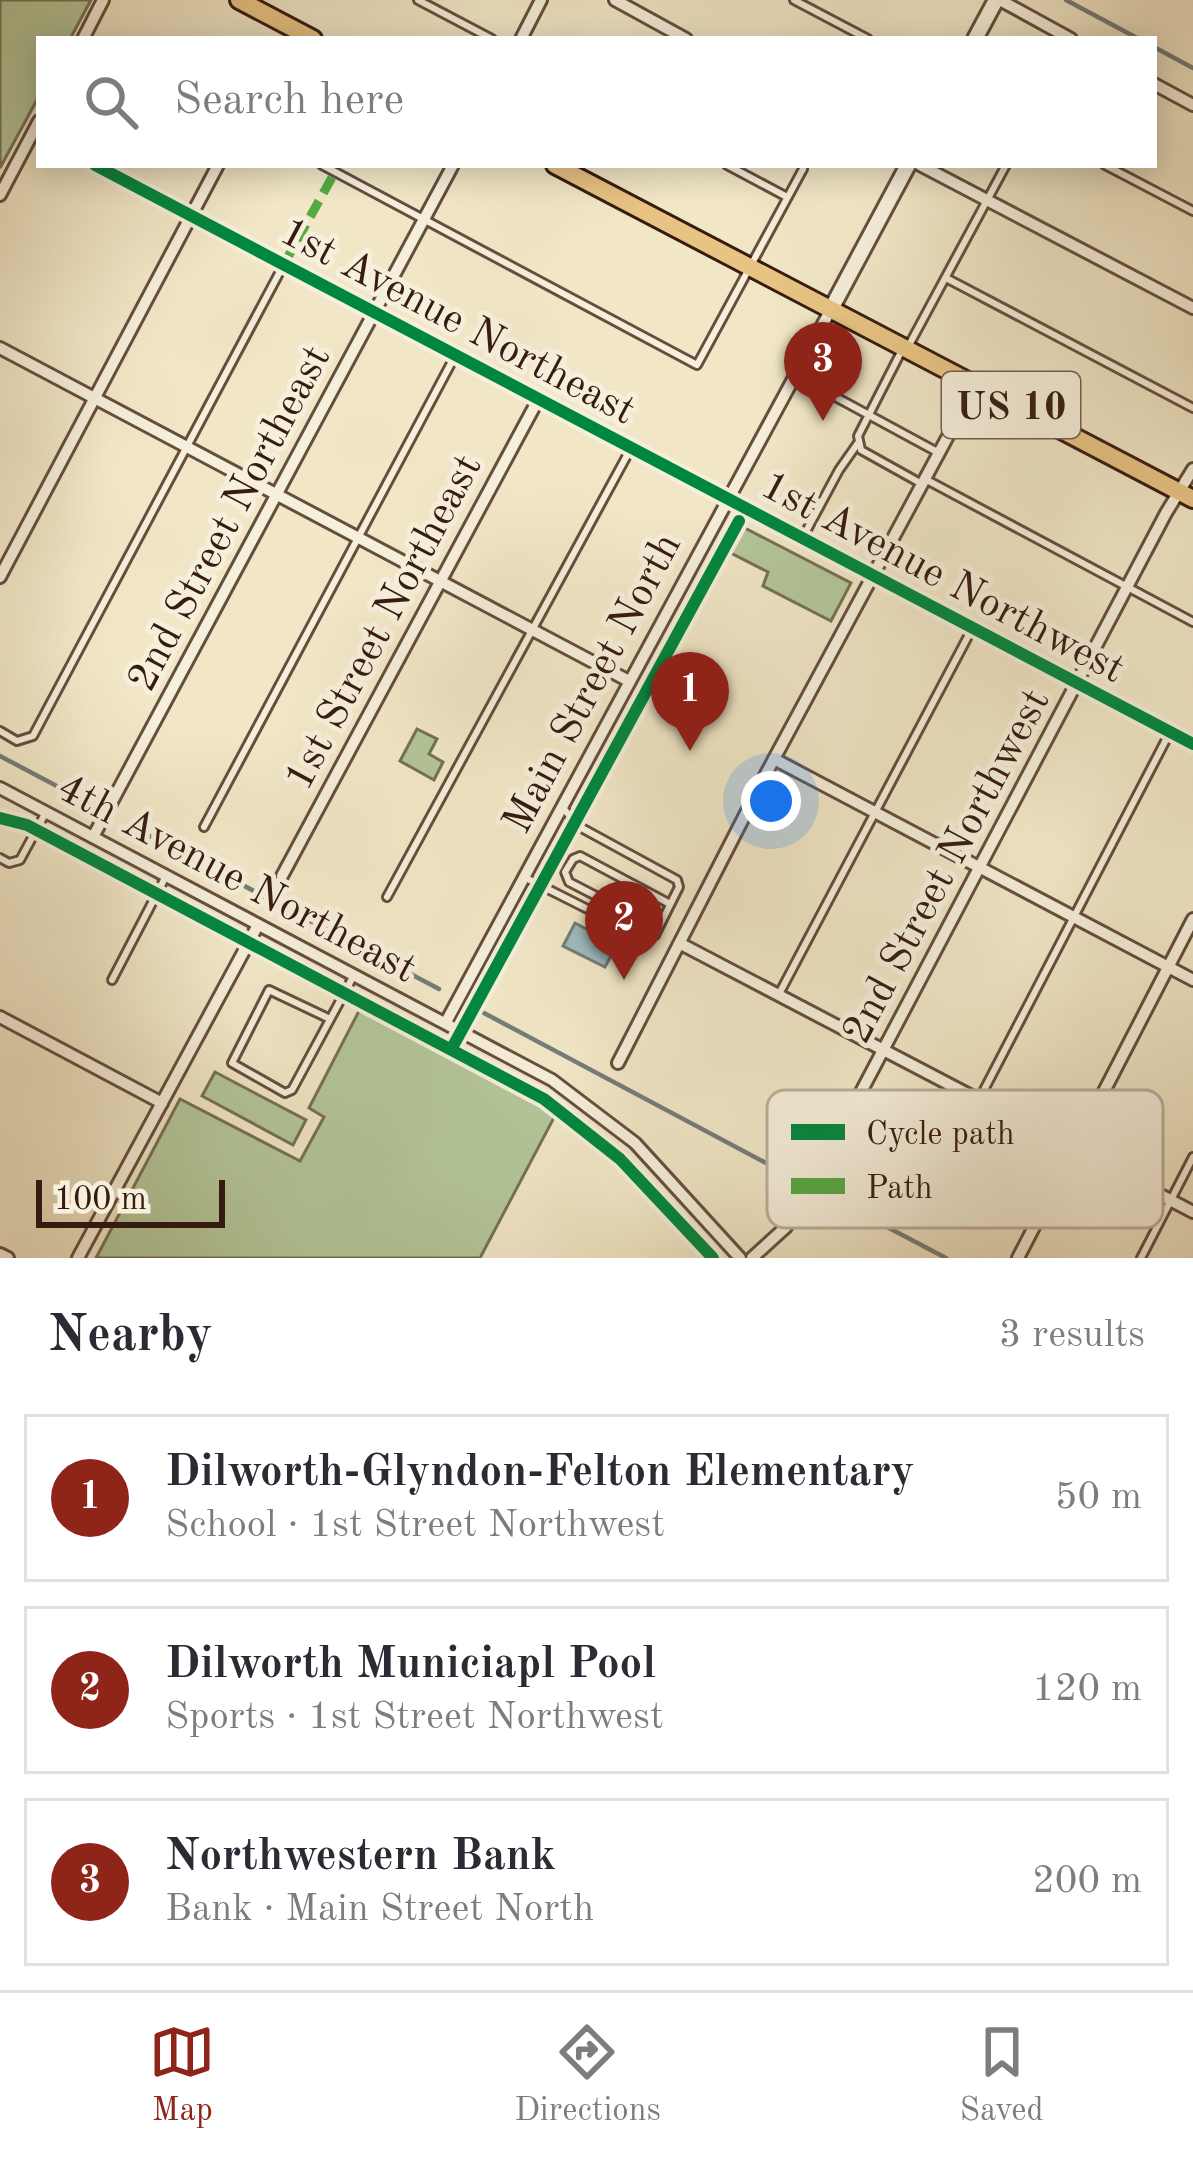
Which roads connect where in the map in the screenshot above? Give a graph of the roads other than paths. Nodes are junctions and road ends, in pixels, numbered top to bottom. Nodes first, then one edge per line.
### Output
1 (103, 0) edge
2 (239, 0) edge
3 (418, 0) edge
4 (541, 0) edge
5 (615, 0) edge
6 (794, 0) edge
7 (998, 0) edge
8 (288, 33) edge
9 (84, 36) edge
10 (486, 36) edge
11 (522, 36) edge
12 (681, 36) edge
13 (862, 36) edge
14 (977, 36) edge
15 (1065, 36) edge
16 (1157, 86) edge
17 (1193, 105) edge
18 (36, 132) edge
19 (101, 168) edge
20 (216, 168) edge
21 (328, 168) edge
22 (451, 168) edge
23 (561, 168) edge
24 (733, 168) edge
25 (906, 168) edge
26 (926, 168) edge
27 (1004, 168) edge
28 (1112, 168) edge
29 (803, 169) dead end
30 (0, 194) edge
31 (787, 197) junction
32 (987, 200) junction
33 (1193, 212) edge
34 (191, 215) junction
35 (424, 220) junction
36 (284, 264) junction
37 (749, 267) junction
38 (946, 278) junction
39 (1193, 308) edge
40 (830, 310) junction
41 (374, 312) junction
42 (0, 348) edge
43 (905, 350) junction
44 (456, 354) junction
45 (795, 375) junction
46 (975, 386) junction
47 (96, 398) junction
48 (538, 398) junction
49 (1193, 408) edge
50 (869, 413) junction
51 (858, 443) junction
52 (188, 447) junction
53 (632, 447) junction
54 (939, 453) junction
55 (1193, 469) edge
56 (923, 482) junction
57 (277, 494) junction
58 (1187, 495) edge
59 (727, 497) junction
60 (358, 537) junction
61 (803, 537) junction
62 (873, 574) junction
63 (0, 577) edge
64 (440, 581) junction
65 (1128, 587) junction
66 (1193, 622) edge
67 (973, 627) junction
68 (531, 628) junction
69 (627, 680) junction
70 (1077, 683) junction
71 (0, 731) edge
72 (1170, 732) junction
73 (1193, 744) edge
74 (774, 759) junction
75 (0, 788) edge
76 (560, 806) junction
77 (46, 812) junction
78 (876, 812) junction
79 (204, 827) dead end
80 (93, 837) junction
81 (0, 858) edge
82 (981, 866) junction
83 (166, 876) junction
84 (282, 876) dead end
85 (523, 876) junction
86 (387, 897) dead end
87 (670, 904) junction
88 (1075, 916) junction
89 (1193, 919) edge
90 (258, 925) junction
91 (658, 928) junction
92 (681, 944) junction
93 (1168, 966) junction
94 (354, 975) junction
95 (112, 980) dead end
96 (1193, 980) edge
97 (779, 994) junction
98 (0, 1017) edge
99 (329, 1019) junction
100 (446, 1022) junction
101 (885, 1049) junction
102 (618, 1064) dead end
103 (863, 1090) edge
104 (964, 1090) edge
105 (984, 1090) edge
106 (1105, 1090) edge
107 (162, 1103) junction
108 (1193, 1157) edge
109 (1163, 1196) edge
110 (1171, 1200) junction
111 (1193, 1212) edge
112 (1163, 1215) edge
113 (785, 1228) edge
114 (1034, 1228) edge
115 (1157, 1228) edge
116 (0, 1253) edge
117 (8, 1258) edge
118 (78, 1258) edge
119 (740, 1258) edge
120 (752, 1258) edge
121 (1018, 1258) edge
122 (1141, 1258) edge

1 - 9 street
2 - 8 main road
3 - 10 lane
4 - 11 street
5 - 12 street
6 - 13 lane
7 - 14 street
7 - 15 street
16 - 17 street
18 - 30 street
19 - 34 street, 1st Avenue Northeast
20 - 34 street
21 - 35 lane
22 - 35 street, 2nd Street Northeast
23 - 37 main road, US 10
24 - 31 lane
25 - 40 street
26 - 32 street
27 - 32 lane
28 - 33 lane
29 - 31 lane
31 - 37 lane
32 - 38 lane
32 - 39 street
34 - 36 street, 1st Avenue Northeast
34 - 47 street
35 - 37 lane
35 - 41 street, 2nd Street Northeast
36 - 41 street, 1st Avenue Northeast
36 - 52 lane
37 - 40 main road, US 10
38 - 43 lane
38 - 49 lane
40 - 43 main road, US 10
40 - 45 street, Main Street North
41 - 44 street, 1st Avenue Northeast
41 - 57 street, 2nd Street Northeast
42 - 47 street
43 - 46 main road, US 10
43 - 50 lane
44 - 48 street, 1st Avenue Northeast
44 - 60 lane
45 - 50 lane
45 - 59 street, Main Street North
46 - 54 street
46 - 58 main road, US 10
47 - 52 street
47 - 63 street
48 - 53 street, 1st Avenue Northeast
48 - 64 street, 1st Street Northeast
50 - 51 lane
50 - 54 lane
51 - 56 lane
51 - 61 lane
52 - 57 street
52 - 71 lane
53 - 59 street, 1st Avenue Northeast
53 - 68 lane
54 - 56 street
55 - 58 street, 2nd Street Northwest
56 - 62 street
56 - 65 lane
57 - 60 street
57 - 80 street, 2nd Street Northeast
58 - 65 street, 2nd Street Northwest
59 - 61 street, 1st Avenue Northwest
59 - 69 street, Main Street North
60 - 64 street
60 - 79 lane
61 - 62 street, 1st Avenue Northwest
62 - 67 street, 1st Avenue Northwest
62 - 74 street
64 - 68 street
64 - 84 street, 1st Street Northeast
65 - 66 lane
65 - 70 street, 2nd Street Northwest
67 - 70 street, 1st Avenue Northwest
67 - 78 lane
68 - 69 street
68 - 86 lane
69 - 76 street, Main Street North
70 - 72 street, 1st Avenue Northwest
70 - 82 street, 2nd Street Northwest
72 - 73 street, 1st Avenue Northwest
72 - 88 lane
74 - 78 street
74 - 92 street
75 - 77 street, 4th Avenue Northeast
76 - 85 street, Main Street North
76 - 87 lane
77 - 80 street, 4th Avenue Northeast
77 - 81 lane
78 - 82 street
78 - 97 lane
80 - 83 street, 4th Avenue Northeast
82 - 88 street
82 - 101 street, 2nd Street Northwest
83 - 90 street, 4th Avenue Northeast
83 - 95 lane
85 - 91 lane
85 - 100 street, Main Street North
87 - 91 lane
87 - 91 lane
88 - 93 street
88 - 105 lane
89 - 93 street
90 - 94 street, 4th Avenue Northeast
90 - 107 street
92 - 97 street
92 - 102 street
93 - 96 street
93 - 106 street
94 - 99 lane
94 - 100 street, 4th Avenue Northeast
97 - 101 street
98 - 107 street
99 - 99 lane
100 - 119 street, 4th Avenue Northeast
101 - 103 street, 2nd Street Northwest
101 - 104 street
107 - 118 street
108 - 110 lane
109 - 110 street
110 - 111 street
110 - 112 lane
113 - 120 street, 2nd Street Northwest
114 - 121 street
115 - 122 lane
116 - 117 street

